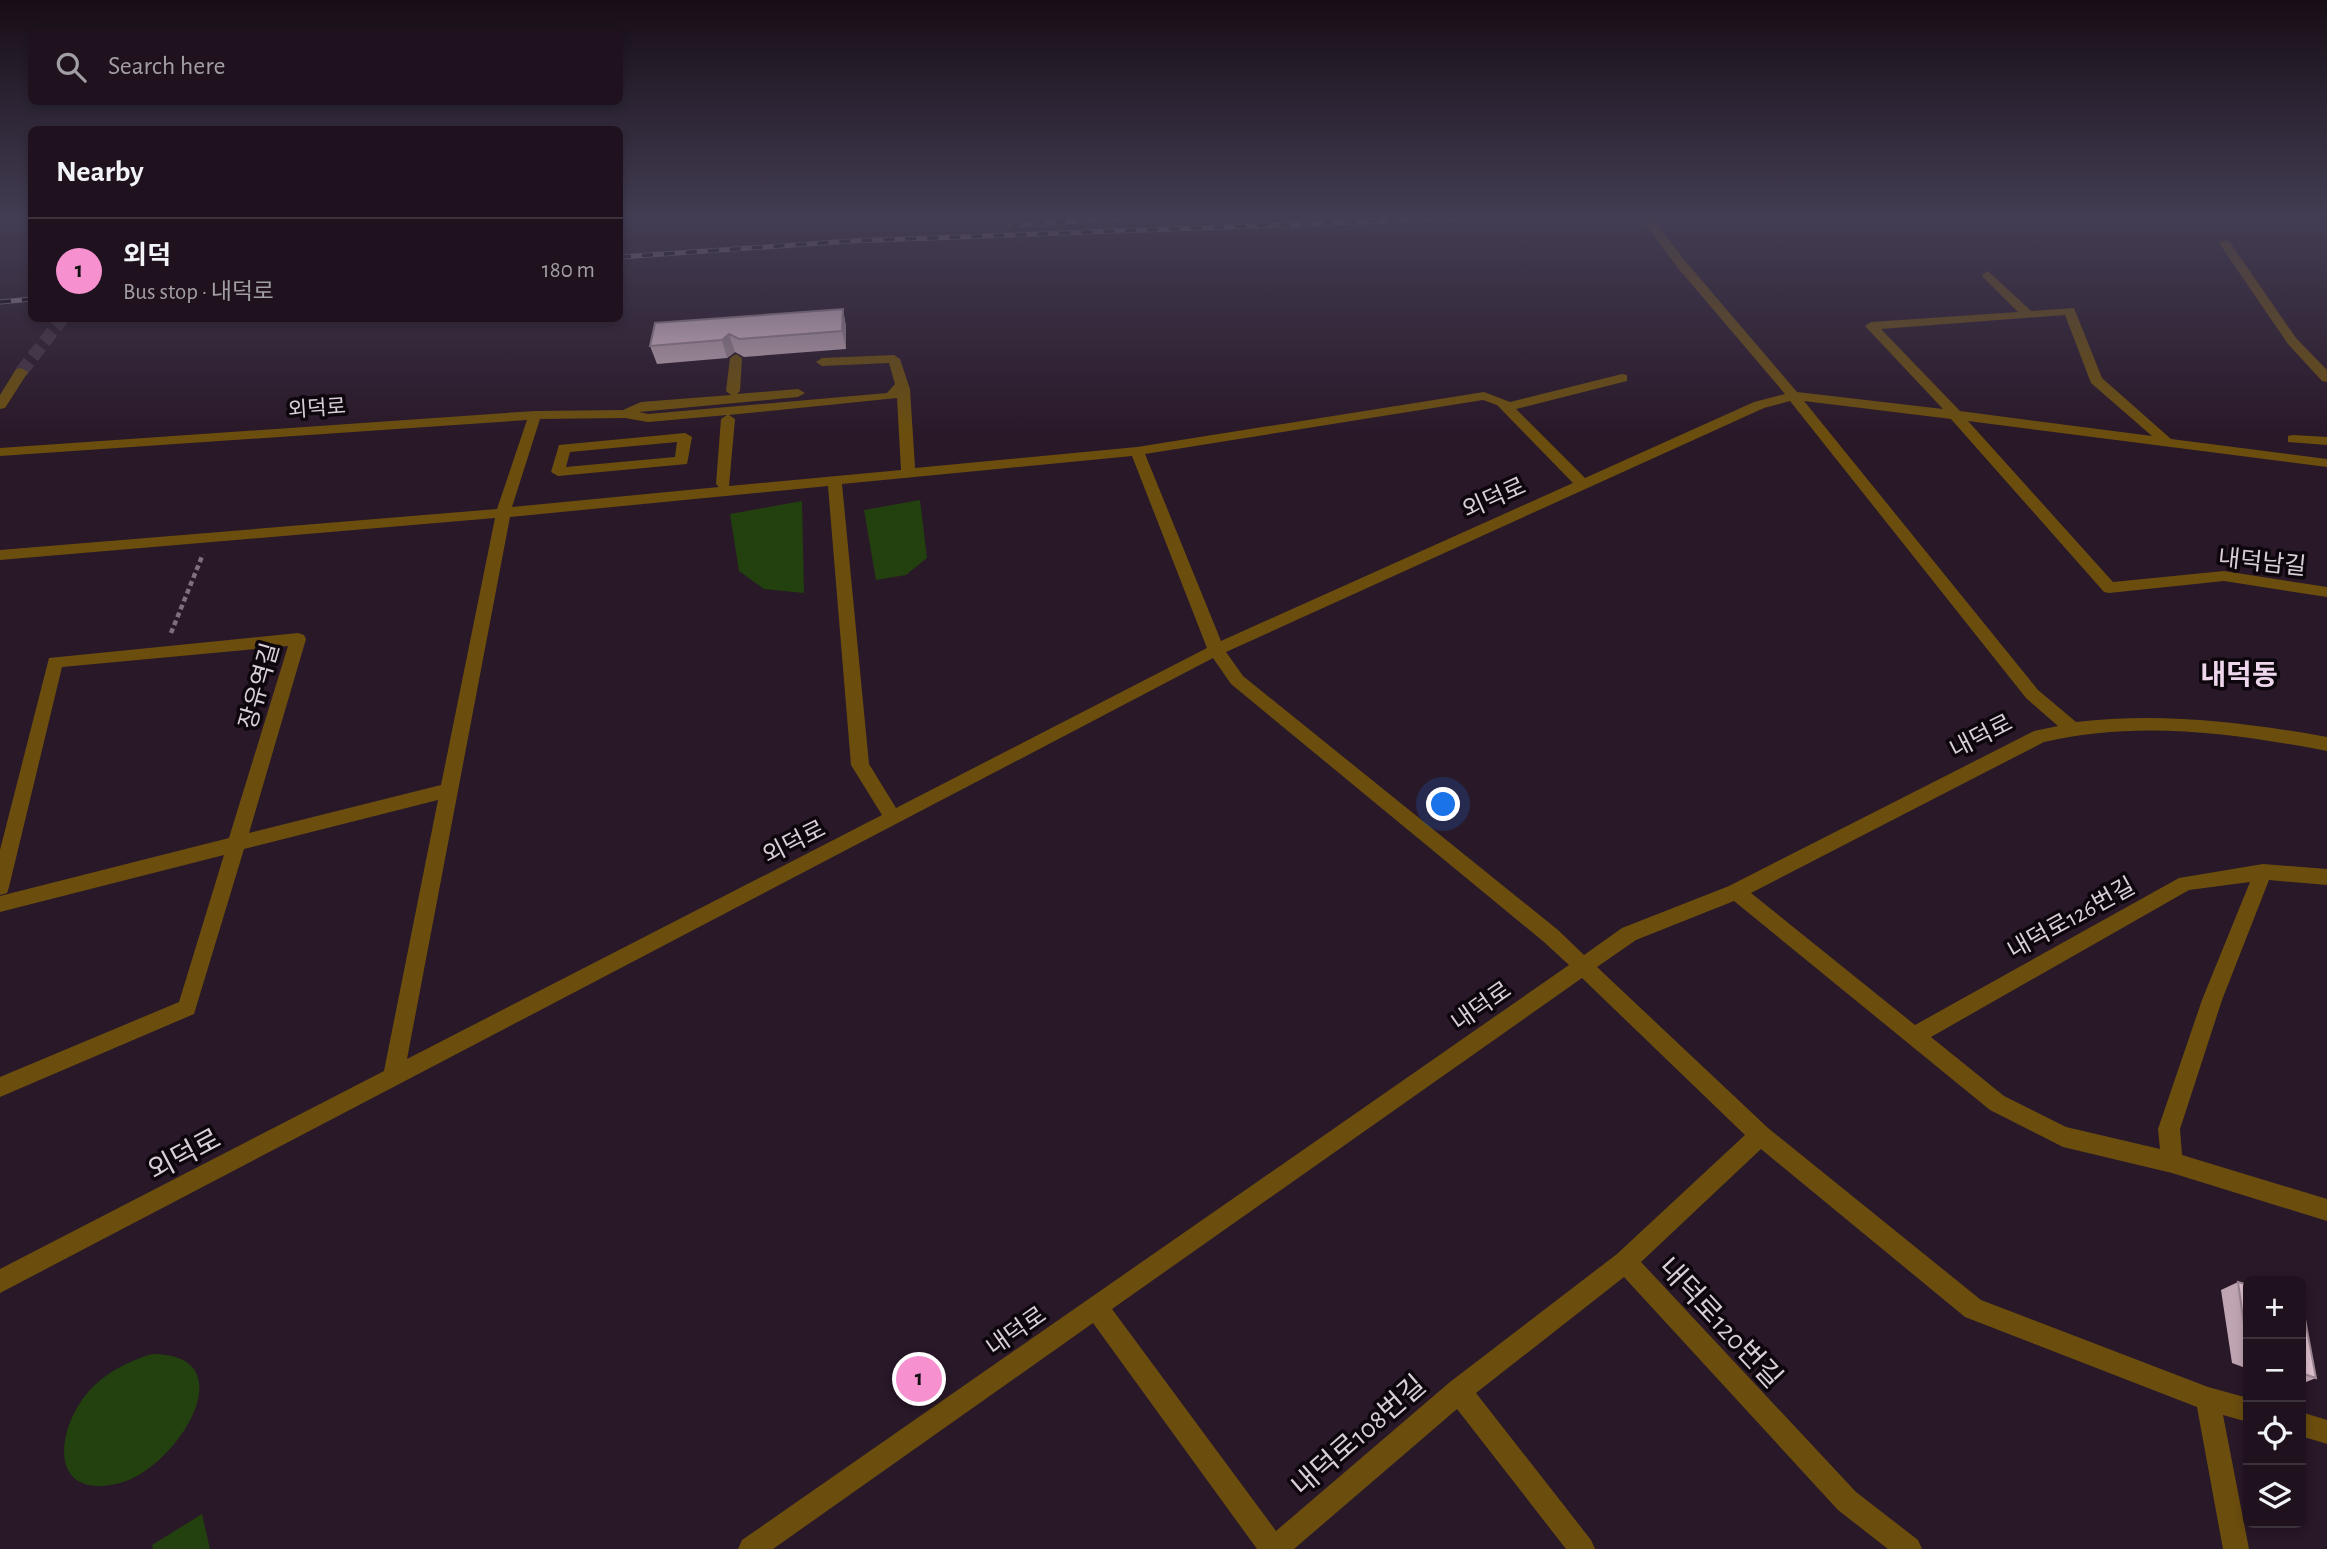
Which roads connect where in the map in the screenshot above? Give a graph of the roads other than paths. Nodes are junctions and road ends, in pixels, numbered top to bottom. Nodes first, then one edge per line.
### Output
1 (1703, 289) edge
2 (2003, 289) edge
3 (2257, 289) edge
4 (2028, 316) junction
5 (736, 358) edge
6 (822, 362) dead end
7 (21, 372) tunnel mouth
8 (1622, 378) dead end
9 (2327, 378) edge
10 (903, 389) junction
11 (733, 391) dead end
12 (1794, 396) junction
13 (0, 405) edge
14 (1507, 407) junction
15 (1953, 412) junction
16 (535, 415) junction
17 (630, 415) junction
18 (728, 419) dead end
19 (2292, 439) dead end
20 (2327, 441) edge
21 (630, 442) junction
22 (2168, 443) junction
23 (0, 452) edge
24 (1137, 452) junction
25 (2327, 463) edge
26 (908, 475) junction
27 (835, 481) junction
28 (723, 484) dead end
29 (1583, 485) junction
30 (503, 513) junction
31 (0, 555) edge
32 (2327, 592) edge
33 (1216, 650) junction
34 (2071, 727) junction
35 (2327, 744) edge
36 (449, 790) junction
37 (893, 818) junction
38 (236, 845) junction
39 (2263, 872) junction
40 (2327, 877) edge
41 (0, 887) edge
42 (1736, 892) junction
43 (0, 904) edge
44 (1584, 966) junction
45 (1914, 1036) junction
46 (393, 1076) junction
47 (0, 1087) edge
48 (1760, 1135) junction
49 (2172, 1162) junction
50 (2327, 1210) edge
51 (1625, 1262) junction
52 (0, 1281) edge
53 (1097, 1308) junction
54 (1459, 1391) junction
55 (2208, 1399) junction
56 (2243, 1409) edge
57 (2306, 1426) edge
58 (2327, 1432) edge
59 (751, 1549) edge
60 (1274, 1549) edge
61 (1582, 1549) edge
62 (1909, 1549) edge
63 (2236, 1549) edge

1 - 12 street
2 - 4 street
3 - 9 street
4 - 15 street
4 - 22 street
5 - 11 street
6 - 10 street
7 - 13 street
8 - 14 street
10 - 17 street, 외덕로
10 - 26 street
12 - 15 street
12 - 29 street, 외덕로
12 - 34 street
14 - 24 street
14 - 29 street
15 - 22 street
15 - 32 street, 내덕남길
16 - 17 street, 외덕로
16 - 23 street, 외덕로
16 - 30 street
17 - 21 street
18 - 28 street
19 - 20 street
21 - 21 street
22 - 25 street
24 - 26 street
24 - 33 street
26 - 27 street
27 - 30 street
27 - 37 street
29 - 33 street, 외덕로
30 - 31 street
30 - 36 street
33 - 37 street, 외덕로
33 - 44 street
34 - 35 street, 내덕로
34 - 42 street, 내덕로
36 - 38 street
36 - 46 street
37 - 46 street, 외덕로
38 - 41 street, 장유역길
38 - 43 street
38 - 47 street, 장유역길
39 - 40 street, 내덕로126번길
39 - 45 street, 내덕로126번길
39 - 49 street
42 - 44 street, 내덕로
42 - 45 street
44 - 48 street
44 - 53 street, 내덕로
45 - 49 street
46 - 52 street, 외덕로
48 - 51 street, 내덕로120번길
48 - 55 street
49 - 50 street
51 - 54 street
51 - 62 street, 내덕로120번길
53 - 59 street, 내덕로
53 - 60 street, 내덕로108번길
54 - 60 street, 내덕로108번길
54 - 61 street, 내덕로108번길
55 - 56 street
55 - 63 street
57 - 58 street

